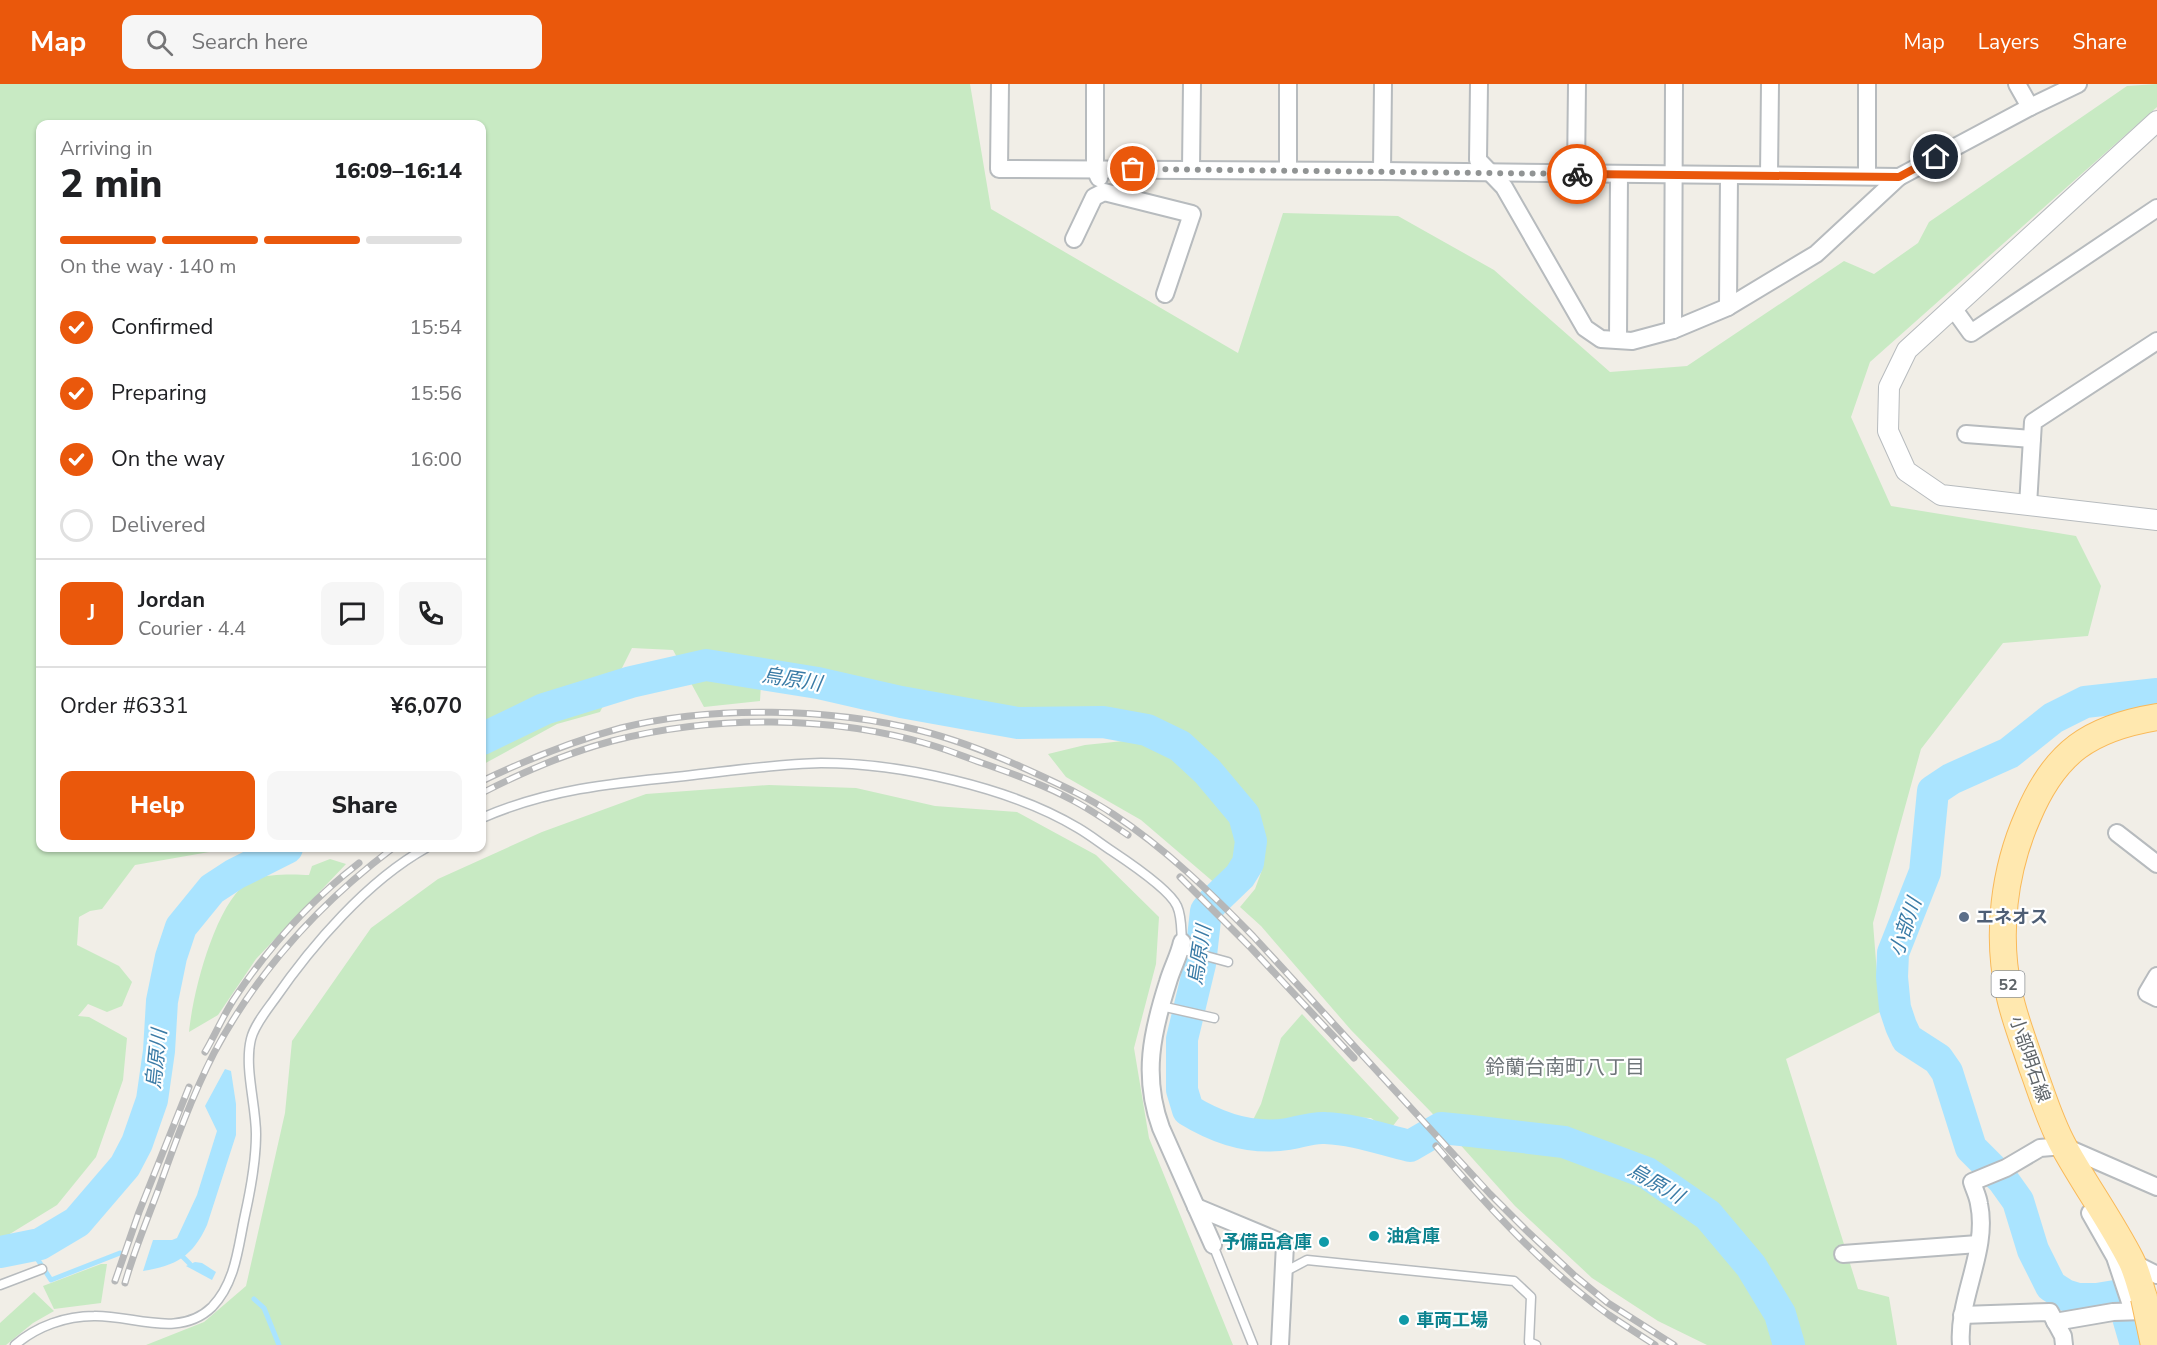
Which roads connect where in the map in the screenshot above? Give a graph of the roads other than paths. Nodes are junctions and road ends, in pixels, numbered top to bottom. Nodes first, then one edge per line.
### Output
1 (1000, 84) edge
2 (1095, 84) edge
3 (1192, 84) edge
4 (1288, 84) edge
5 (1383, 84) edge
6 (1479, 84) edge
7 (1577, 84) edge
8 (1674, 84) edge
9 (1770, 84) edge
10 (1867, 84) edge
11 (2018, 84) edge
12 (2078, 84) edge
13 (2030, 107) junction
14 (2157, 121) edge
15 (1095, 169) junction
16 (1191, 169) junction
17 (1288, 170) junction
18 (1382, 171) junction
19 (1490, 173) junction
20 (1576, 174) junction
21 (1619, 174) junction
22 (1674, 174) junction
23 (1729, 175) junction
24 (1769, 175) junction
25 (1867, 176) junction
26 (1899, 177) junction
27 (1104, 192) junction
28 (2157, 208) edge
29 (1074, 239) dead end
30 (1165, 294) dead end
31 (1728, 307) junction
32 (1953, 308) junction
33 (1672, 330) junction
34 (1618, 340) junction
35 (2157, 341) edge
36 (1966, 434) dead end
37 (2032, 439) junction
38 (2028, 505) junction
39 (2157, 520) edge
40 (2157, 717) edge
41 (486, 816) edge
42 (2117, 833) dead end
43 (420, 852) edge
44 (2157, 864) edge
45 (1183, 948) junction
46 (1228, 962) dead end
47 (2157, 976) edge
48 (2157, 998) edge
49 (1165, 1007) junction
50 (1214, 1018) dead end
51 (2063, 1146) junction
52 (2157, 1187) edge
53 (1196, 1207) junction
54 (1213, 1245) joint
55 (1978, 1245) junction
56 (1843, 1254) dead end
57 (2131, 1262) junction
58 (42, 1269) dead end
59 (1284, 1270) junction
60 (2157, 1275) edge
61 (0, 1285) edge
62 (2140, 1304) edge
63 (1962, 1315) junction
64 (2055, 1322) junction
65 (15, 1345) edge
66 (1253, 1345) edge
67 (1280, 1345) edge
68 (1536, 1345) edge
69 (1961, 1345) edge
70 (2064, 1345) edge
71 (2154, 1345) edge

1 - 15 street
2 - 15 street
3 - 16 street
4 - 17 street
5 - 18 street
6 - 19 street
7 - 20 street
8 - 22 street
9 - 24 street
10 - 25 street
11 - 13 street
12 - 13 street
13 - 26 street
14 - 32 street
15 - 16 street
15 - 27 street
16 - 17 street
17 - 18 street
18 - 19 street
19 - 20 street
19 - 34 street
20 - 21 street
21 - 22 street
21 - 34 street
22 - 23 street
22 - 33 street
23 - 24 street
23 - 31 street
24 - 25 street
25 - 26 street
26 - 31 street
27 - 29 street
27 - 30 street
28 - 32 street
31 - 33 street
32 - 38 street
33 - 34 street
35 - 37 street
36 - 37 street
37 - 38 street
38 - 39 street
40 - 51 main road, 小部明石線 / 52
41 - 45 lane
42 - 44 street
43 - 65 lane
45 - 46 lane
45 - 49 street
47 - 48 street
49 - 50 lane
49 - 53 street
51 - 52 street
51 - 55 street
51 - 57 main road, 小部明石線 / 52
51 - 62 street
53 - 54 street
53 - 59 street
54 - 66 lane
55 - 56 street
55 - 63 street
57 - 60 street
57 - 62 main road, 小部明石線 / 52
58 - 61 lane
59 - 67 street
59 - 68 lane
62 - 64 street
62 - 71 main road, 小部明石線 / 52, bridge
63 - 64 street
63 - 69 street
64 - 70 street

